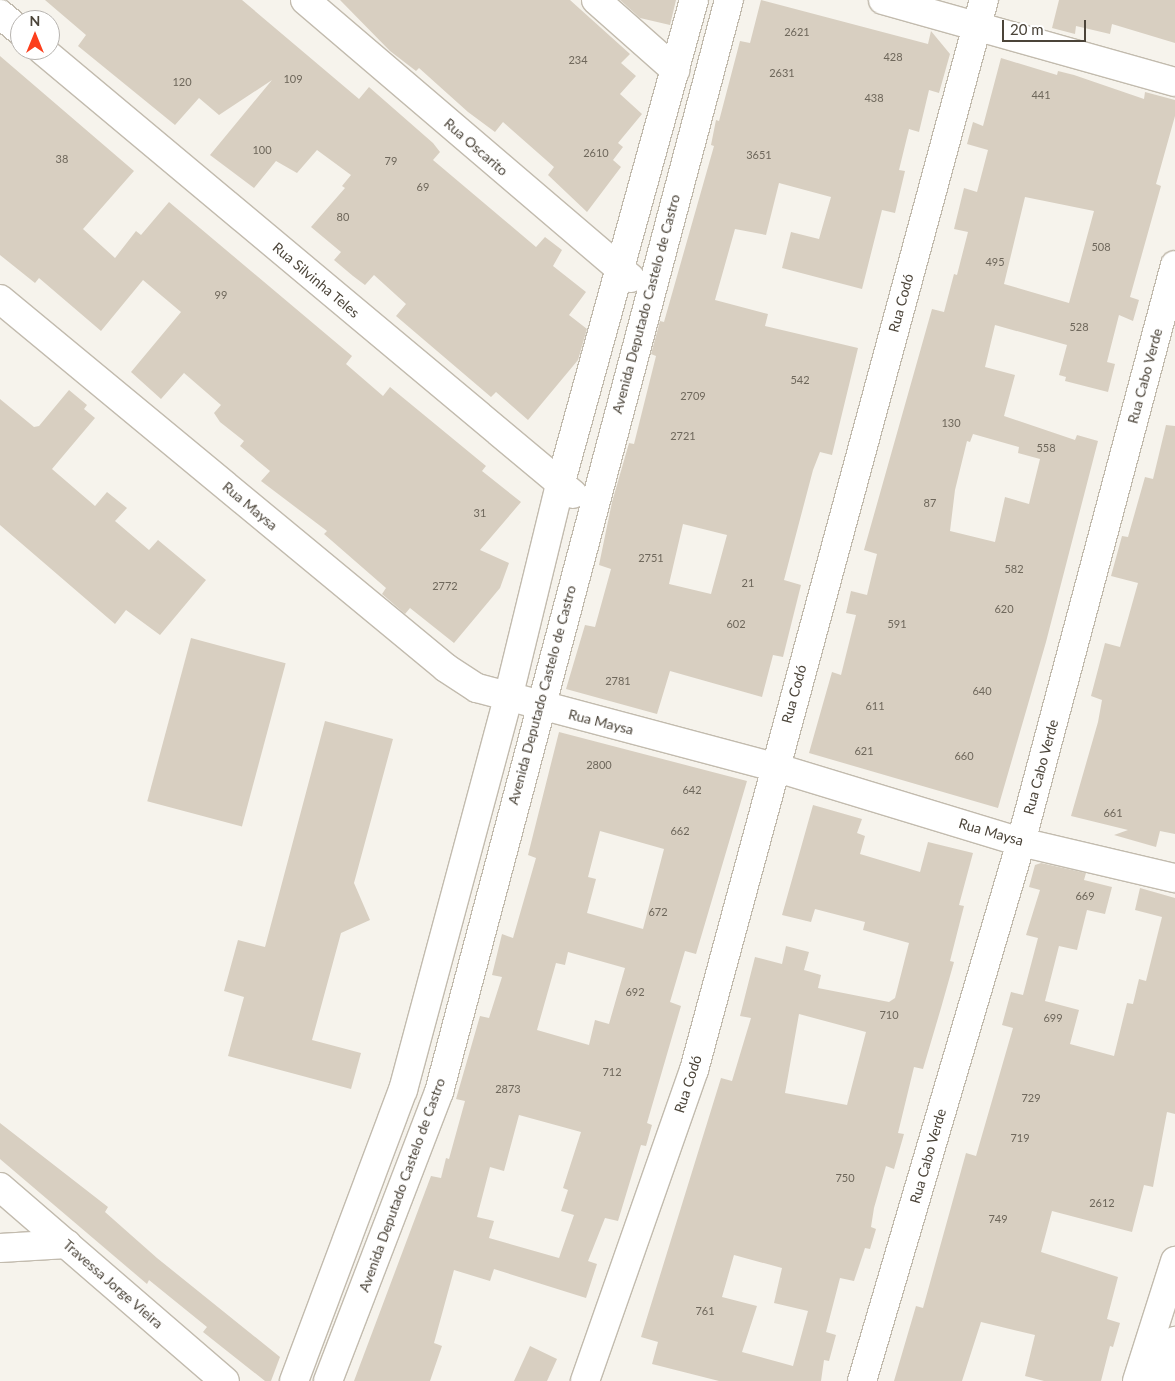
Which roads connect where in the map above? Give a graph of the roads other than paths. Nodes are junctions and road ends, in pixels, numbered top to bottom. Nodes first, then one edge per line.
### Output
1 (305, 0) edge
2 (596, 0) edge
3 (694, 0) edge
4 (728, 0) edge
5 (883, 0) edge
6 (981, 13) edge
7 (0, 14) edge
8 (10, 22) edge
9 (54, 60) edge
10 (675, 70) junction
11 (1175, 82) edge
12 (1175, 265) edge
13 (618, 269) junction
14 (649, 292) junction
15 (0, 299) edge
16 (560, 485) junction
17 (592, 508) junction
18 (508, 698) junction
19 (539, 706) junction
20 (774, 767) junction
21 (1021, 842) junction
22 (463, 864) junction
23 (496, 872) junction
24 (1175, 878) edge
25 (0, 1187) edge
26 (67, 1244) junction
27 (0, 1248) edge
28 (1175, 1261) edge
29 (1175, 1341) edge
30 (225, 1381) edge
31 (294, 1381) edge
32 (328, 1381) edge
33 (585, 1381) edge
34 (862, 1381) edge
35 (1137, 1381) edge
36 (1163, 1381) edge

1 - 13 street, Rua Oscarito
2 - 10 street
3 - 10 street
4 - 14 street, Avenida Deputado Castelo de Castro
5 - 6 street
6 - 11 street
6 - 20 street, Rua Codó
7 - 8 street
9 - 16 street, Rua Silvinha Teles
10 - 13 street
12 - 21 street, Rua Cabo Verde
13 - 14 street, Rua Oscarito
13 - 16 street
14 - 17 street, Avenida Deputado Castelo de Castro
15 - 18 street, Rua Maysa
16 - 17 street, Rua Silvinha Teles
16 - 18 street
17 - 19 street, Avenida Deputado Castelo de Castro
18 - 19 street, Rua Maysa
18 - 22 street
19 - 20 street, Rua Maysa
19 - 23 street, Avenida Deputado Castelo de Castro
20 - 21 street, Rua Maysa
20 - 33 street, Rua Codó
21 - 24 street, Rua Maysa
21 - 34 street, Rua Cabo Verde
22 - 23 street
22 - 31 street
23 - 32 street, Avenida Deputado Castelo de Castro
25 - 26 street, Travessa Jorge Vieira
26 - 27 street
26 - 30 street, Travessa Jorge Vieira
28 - 35 street
29 - 36 street

